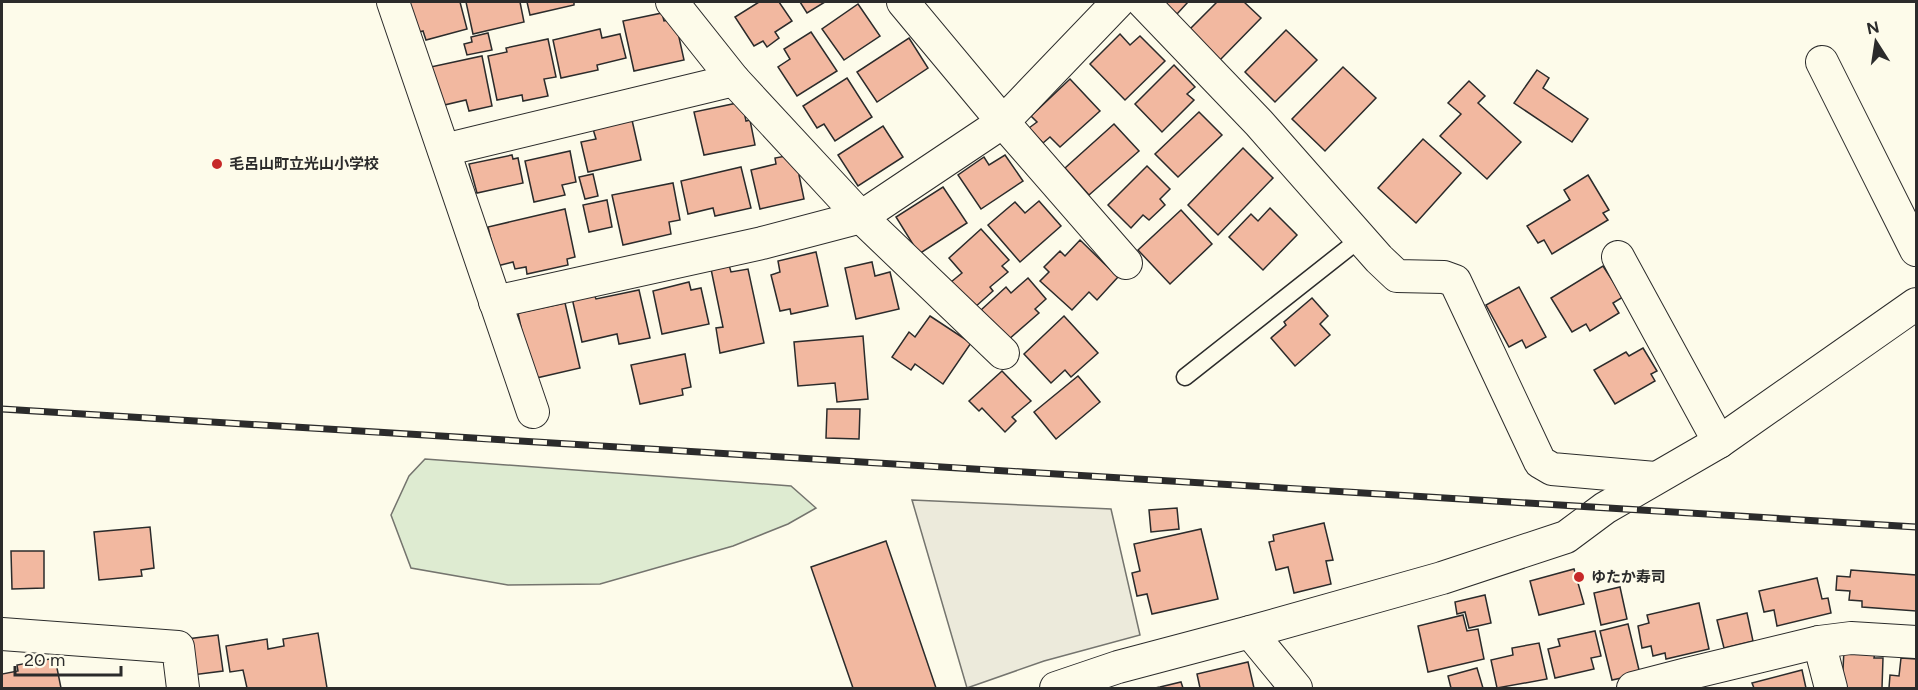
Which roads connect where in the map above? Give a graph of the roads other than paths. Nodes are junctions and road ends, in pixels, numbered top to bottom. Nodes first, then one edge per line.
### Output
1 (393, 2) edge
2 (672, 2) edge
3 (903, 2) edge
4 (1118, 2) edge
5 (1143, 2) edge
6 (1822, 62) dead end
7 (734, 80) junction
8 (1003, 122) junction
9 (444, 150) junction
10 (861, 218) junction
11 (1361, 238) junction
12 (1917, 250) edge
13 (1618, 257) dead end
14 (1126, 263) dead end
15 (495, 302) junction
16 (1917, 304) edge
17 (1003, 353) dead end
18 (1185, 376) dead end
19 (533, 412) dead end
20 (1719, 442) junction
21 (1655, 478) junction
22 (1250, 632) junction
23 (2, 634) edge
24 (1819, 642) junction
25 (1917, 642) edge
26 (183, 688) edge
27 (1056, 688) edge
28 (1296, 688) edge
29 (1633, 688) edge
30 (1830, 688) edge

1 - 9 street
2 - 7 street
3 - 8 street
4 - 8 street
5 - 11 street
6 - 12 street
7 - 9 street
7 - 10 street
8 - 10 street
8 - 14 street
9 - 15 street
10 - 15 street
10 - 17 street
11 - 18 lane
11 - 21 street
13 - 20 street
15 - 19 street
16 - 20 street
20 - 21 street
21 - 22 street
22 - 27 street
22 - 28 street
23 - 26 street
24 - 25 street
24 - 29 street
24 - 30 street

